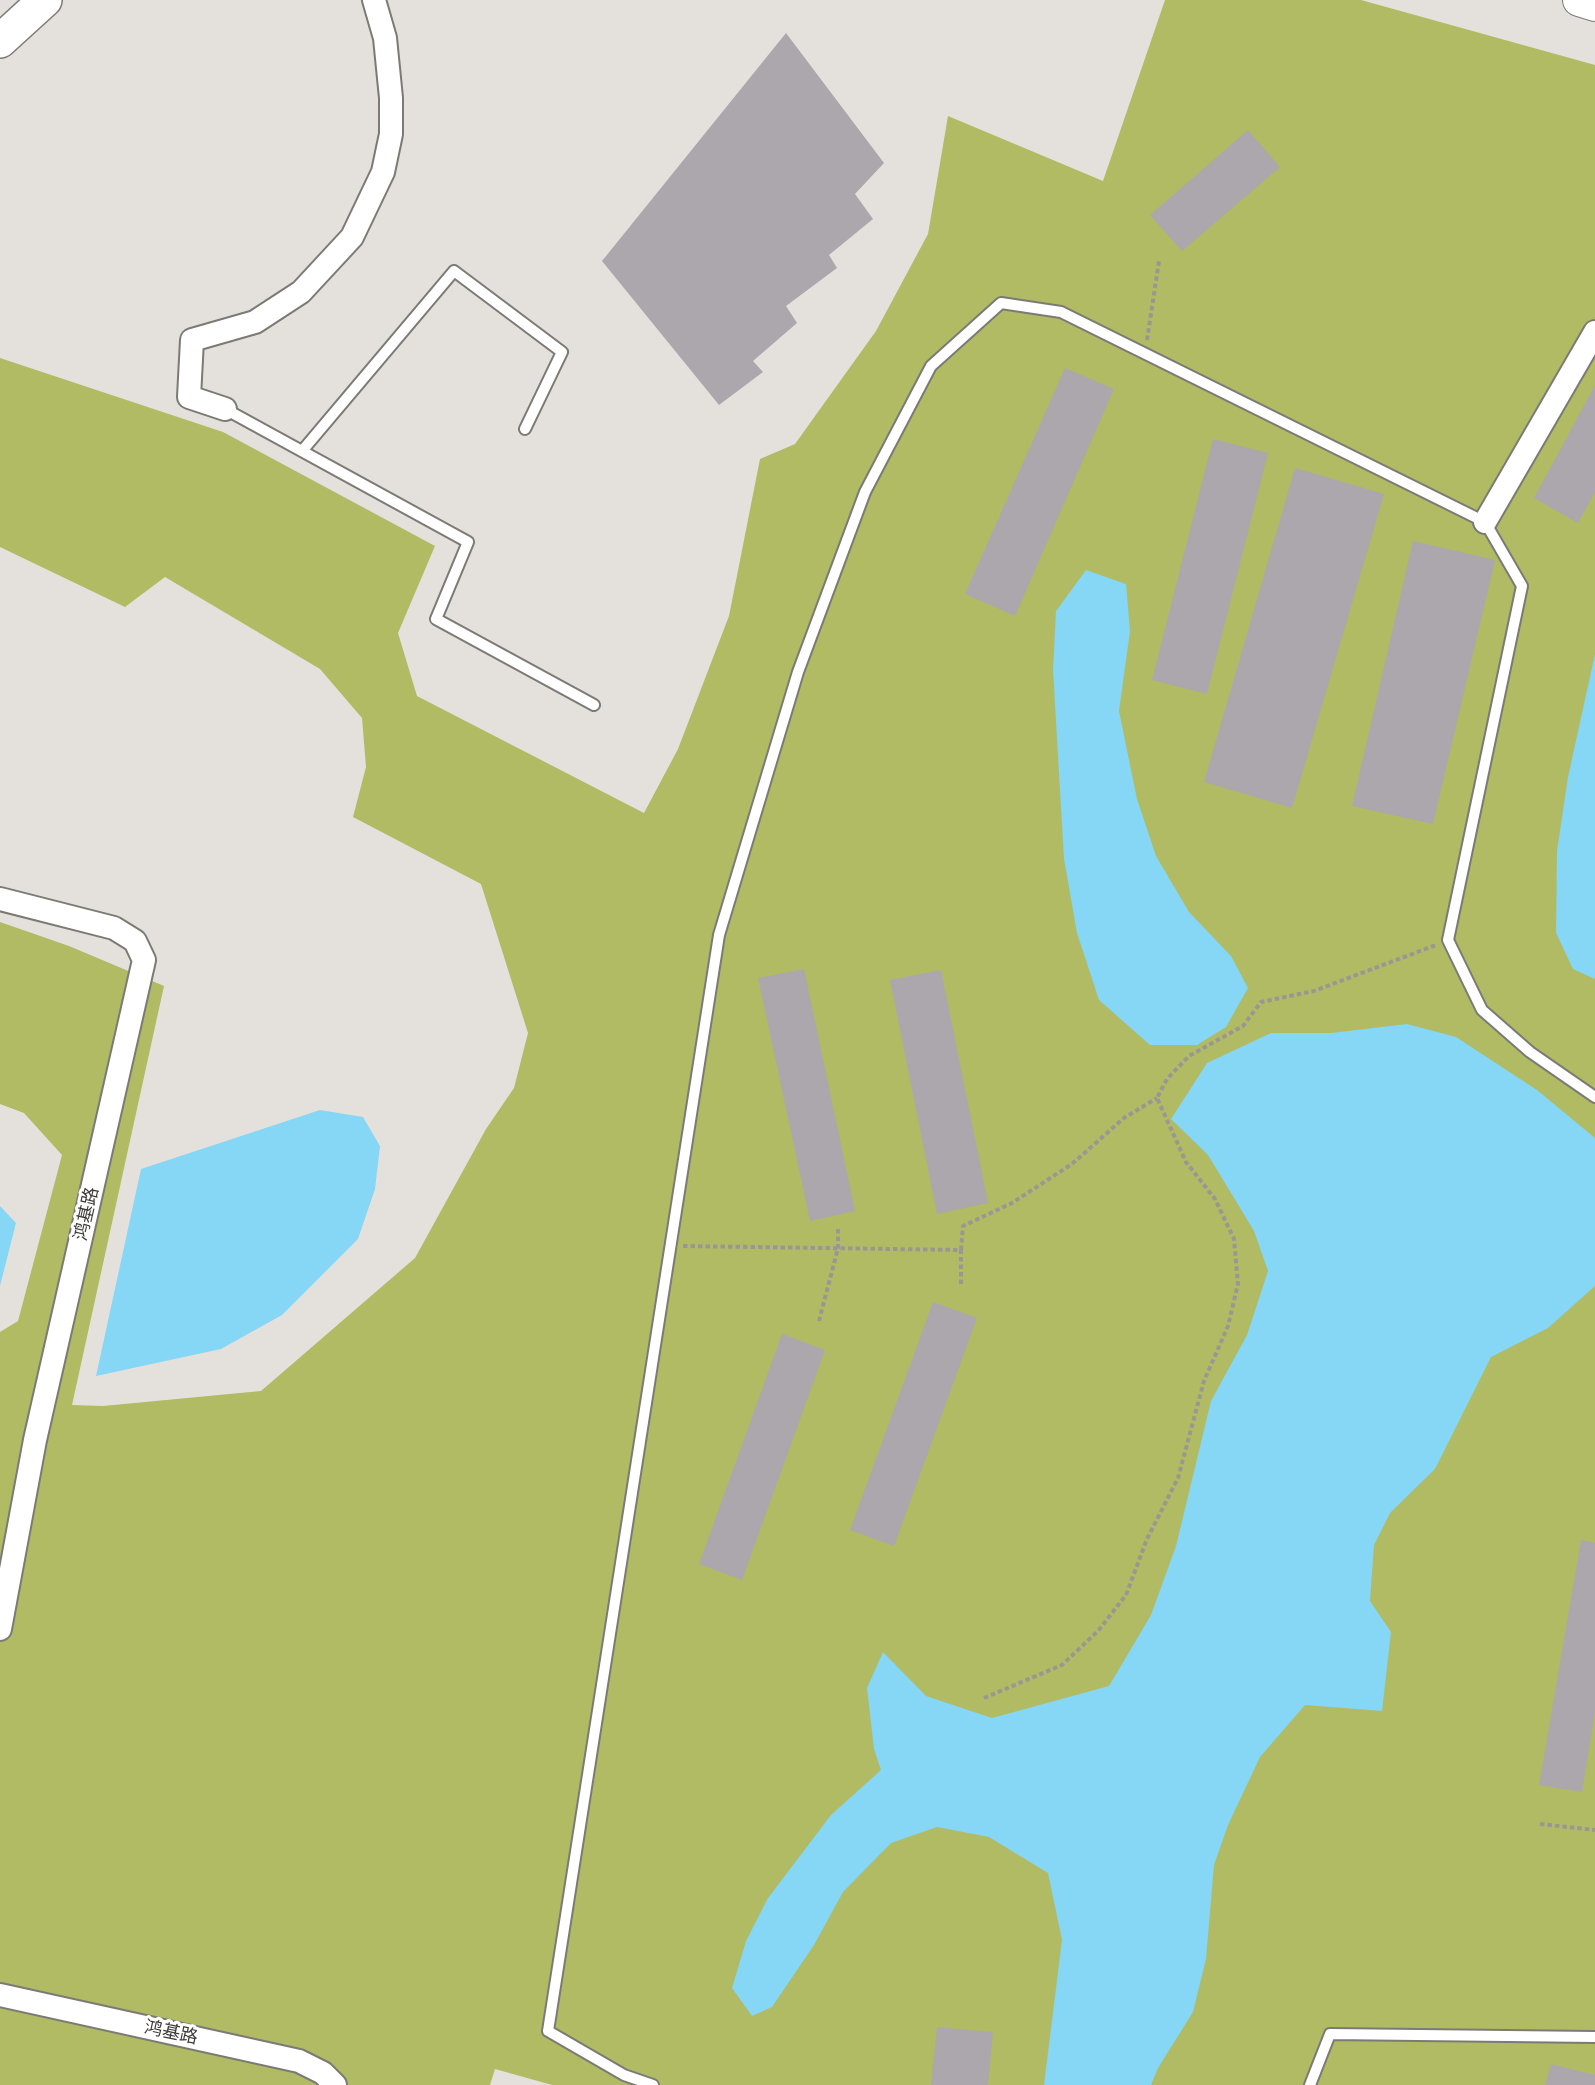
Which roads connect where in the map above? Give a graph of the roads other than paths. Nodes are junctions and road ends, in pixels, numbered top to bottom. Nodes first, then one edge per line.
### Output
1 (45, 0) edge
2 (374, 0) edge
3 (1579, 0) edge
4 (1595, 5) edge
5 (0, 41) edge
6 (1595, 332) edge
7 (225, 409) joint
8 (525, 429) dead end
9 (302, 451) junction
10 (1485, 522) junction
11 (594, 705) dead end
12 (0, 899) edge
13 (1595, 1097) edge
14 (0, 1629) edge
15 (0, 1995) edge
16 (1595, 2037) edge
17 (335, 2085) edge
18 (653, 2085) edge
19 (1310, 2085) edge

1 - 5 highway
2 - 7 street
3 - 4 main road
6 - 10 street
7 - 9 lane
8 - 9 lane
9 - 11 lane
10 - 13 lane
10 - 18 lane
12 - 14 street, 鸿基路
15 - 17 street, 鸿基路
16 - 19 lane

